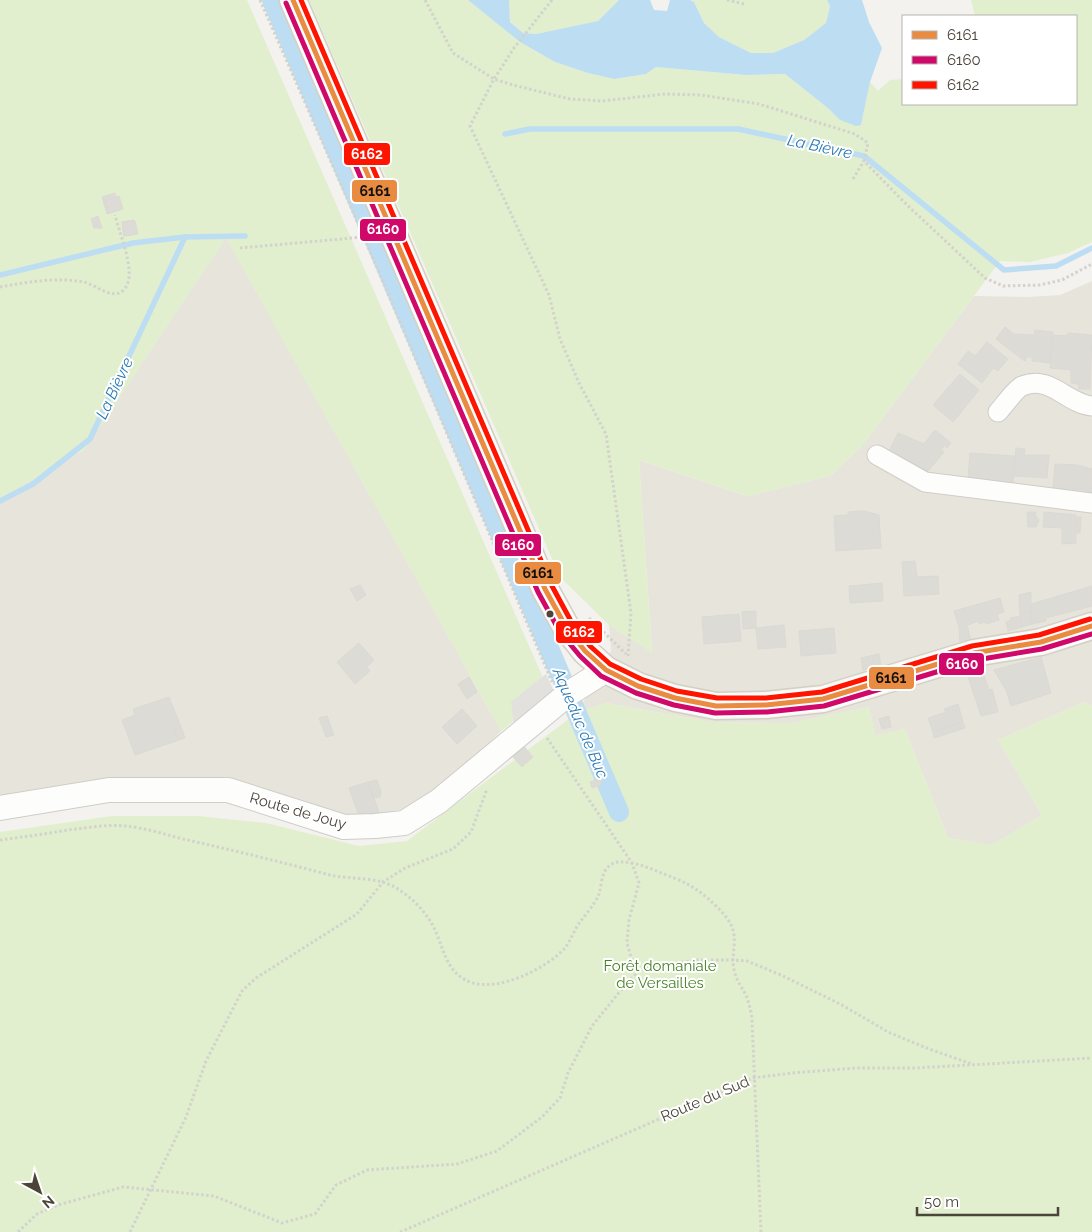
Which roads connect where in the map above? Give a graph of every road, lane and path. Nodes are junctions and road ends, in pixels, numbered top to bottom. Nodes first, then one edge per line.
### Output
1 (260, 0) edge
2 (293, 0) edge
3 (425, 0) edge
4 (552, 0) edge
5 (727, 0) edge
6 (744, 4) dead end
7 (494, 79) junction
8 (864, 160) junction
9 (853, 179) dead end
10 (115, 214) dead end
11 (364, 237) junction
12 (240, 248) dead end
13 (1092, 264) edge
14 (0, 287) edge
15 (1092, 406) edge
16 (998, 412) dead end
17 (877, 455) dead end
18 (1092, 503) edge
19 (586, 615) dead end
20 (1092, 626) edge
21 (628, 656) junction
22 (634, 659) dead end
23 (606, 670) junction
24 (560, 701) junction
25 (536, 721) junction
26 (488, 788) dead end
27 (0, 808) edge
28 (0, 840) edge
29 (632, 863) junction
30 (383, 882) junction
31 (733, 960) junction
32 (640, 971) junction
33 (1092, 1058) edge
34 (972, 1064) junction
35 (754, 1078) junction
36 (152, 1189) junction
37 (18, 1232) edge
38 (130, 1232) edge
39 (400, 1232) edge
40 (761, 1232) edge

1 - 11 path
2 - 23 main road
3 - 7 path
4 - 7 path
5 - 6 path
7 - 8 path
7 - 21 path
8 - 9 path
8 - 13 path
10 - 14 path
11 - 12 path
11 - 24 path
15 - 16 street
17 - 18 street
19 - 21 path
20 - 23 main road
21 - 22 path
23 - 24 street, Route de Jouy
24 - 25 street, Route de Jouy
25 - 27 street, Route de Jouy
25 - 29 path
26 - 30 path
28 - 30 path
29 - 30 path
29 - 31 path
29 - 32 path
30 - 36 path
31 - 32 path
31 - 34 path
31 - 35 path
32 - 36 path
33 - 34 path, Route du Sud
34 - 35 path, Route du Sud
35 - 39 path, Route du Sud
35 - 40 path
36 - 37 path
36 - 38 path

